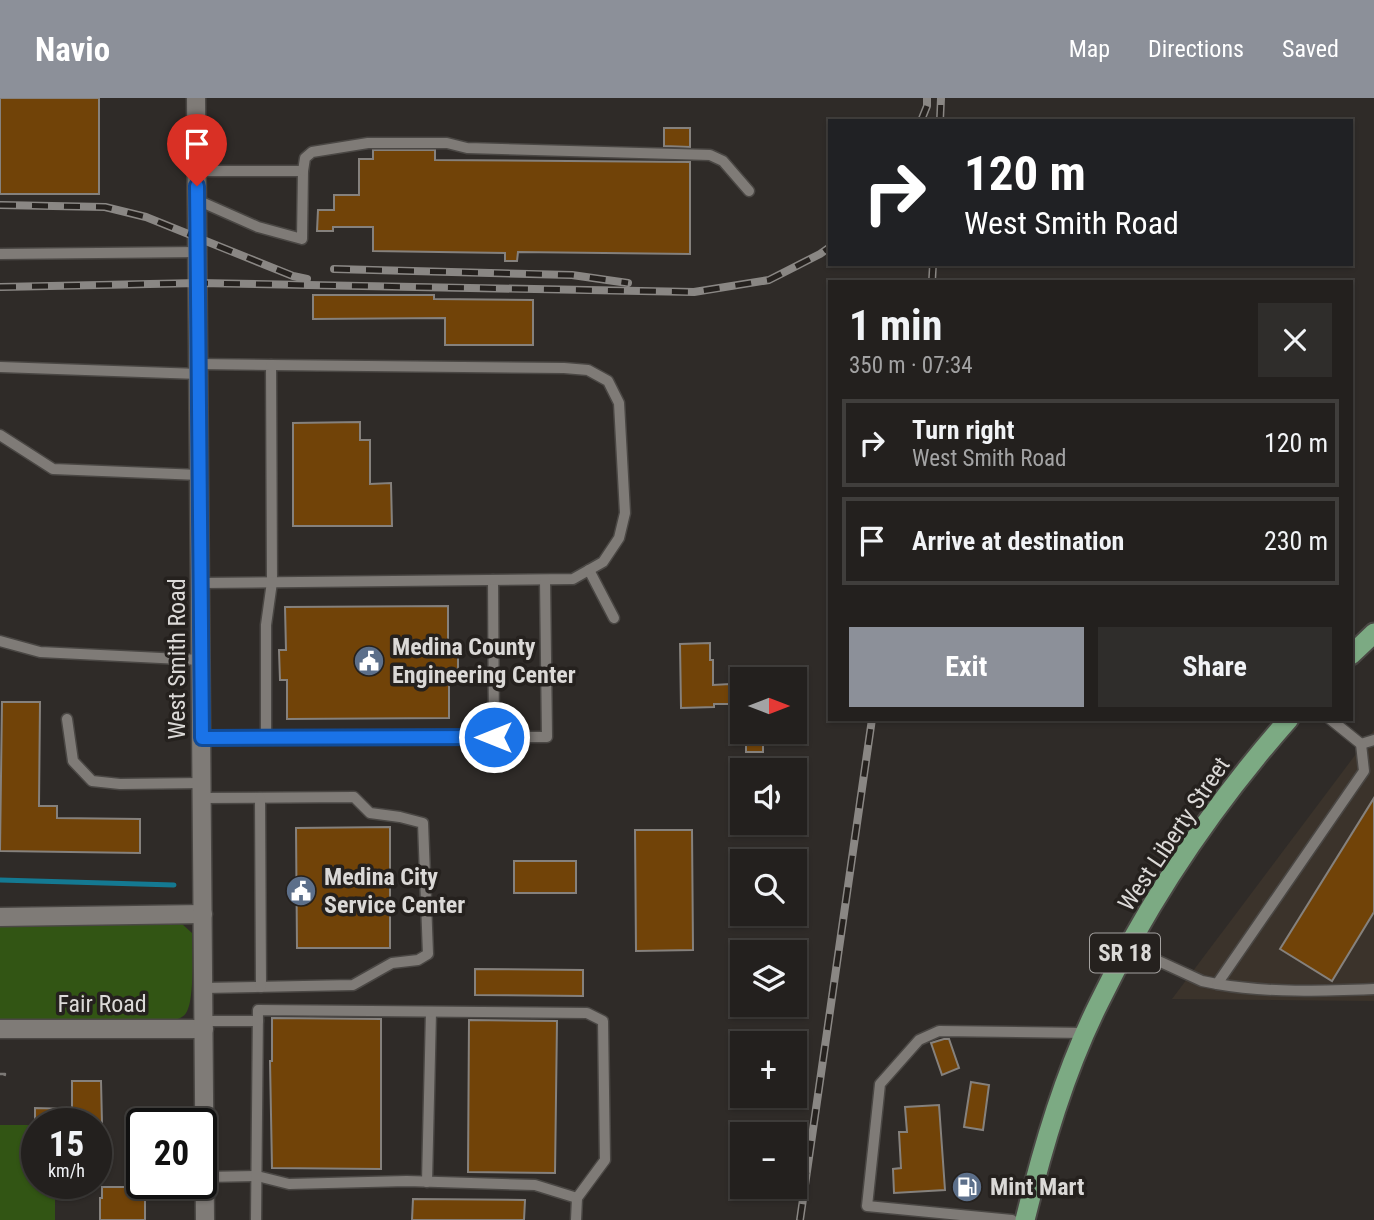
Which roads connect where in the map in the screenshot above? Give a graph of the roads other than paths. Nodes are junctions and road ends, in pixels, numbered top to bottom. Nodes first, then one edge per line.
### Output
1 (196, 98) edge
2 (197, 171) junction
3 (303, 171) junction
4 (749, 191) dead end
5 (197, 200) junction
6 (198, 252) junction
7 (0, 254) edge
8 (271, 365) junction
9 (0, 367) edge
10 (199, 369) junction
11 (0, 435) edge
12 (200, 474) junction
13 (589, 570) junction
14 (493, 580) junction
15 (545, 580) junction
16 (272, 582) junction
17 (201, 583) junction
18 (614, 618) dead end
19 (1374, 633) edge
20 (0, 641) edge
21 (1353, 653) edge
22 (201, 660) junction
23 (66, 719) dead end
24 (1287, 721) edge
25 (1332, 721) edge
26 (494, 737) junction
27 (202, 738) junction
28 (266, 739) junction
29 (1374, 740) edge
30 (1361, 744) junction
31 (202, 790) junction
32 (260, 798) junction
33 (203, 914) junction
34 (0, 917) edge
35 (1128, 947) junction
36 (1217, 984) junction
37 (261, 987) junction
38 (204, 988) junction
39 (1374, 989) edge
40 (431, 1012) junction
41 (258, 1021) junction
42 (204, 1025) junction
43 (0, 1029) edge
44 (1086, 1033) junction
45 (205, 1108) edge
46 (257, 1176) junction
47 (217, 1177) edge
48 (427, 1182) junction
49 (577, 1198) junction
50 (205, 1199) edge
51 (205, 1220) edge
52 (256, 1220) edge
53 (576, 1220) edge
54 (1012, 1220) edge
55 (1025, 1220) edge

1 - 2 street, West Smith Road
2 - 3 lane
2 - 5 street, West Smith Road
3 - 4 lane
3 - 5 lane
5 - 6 street, West Smith Road
6 - 7 lane
6 - 10 street, West Smith Road
8 - 10 lane
8 - 13 lane
8 - 16 lane
9 - 10 lane
10 - 12 street, West Smith Road
11 - 12 lane
12 - 17 street, West Smith Road
13 - 15 lane
13 - 18 lane
14 - 15 lane
14 - 16 lane
14 - 26 lane
15 - 26 lane
16 - 17 lane
16 - 28 lane
17 - 22 street, West Smith Road
19 - 21 highway
20 - 22 lane
22 - 27 street, West Smith Road
23 - 31 lane
24 - 35 highway, West Liberty Street / SR 18
25 - 30 lane
26 - 28 lane
27 - 28 lane
27 - 31 street, West Smith Road
29 - 30 lane
30 - 36 lane
31 - 32 lane
31 - 33 street, West Smith Road
32 - 37 lane
32 - 37 lane
33 - 34 street
33 - 38 street, West Smith Road
35 - 36 lane
35 - 44 highway, West Liberty Street / SR 18
36 - 39 lane
37 - 38 lane
38 - 42 street, West Smith Road
40 - 41 lane
40 - 48 lane
40 - 49 lane
41 - 42 lane
41 - 46 lane
42 - 43 street, Fair Road
42 - 45 street, West Smith Road
44 - 54 lane
44 - 55 highway, West Liberty Street / SR 18
46 - 47 lane
46 - 48 lane
46 - 52 lane
48 - 49 lane
49 - 53 lane
50 - 51 street, West Smith Road

